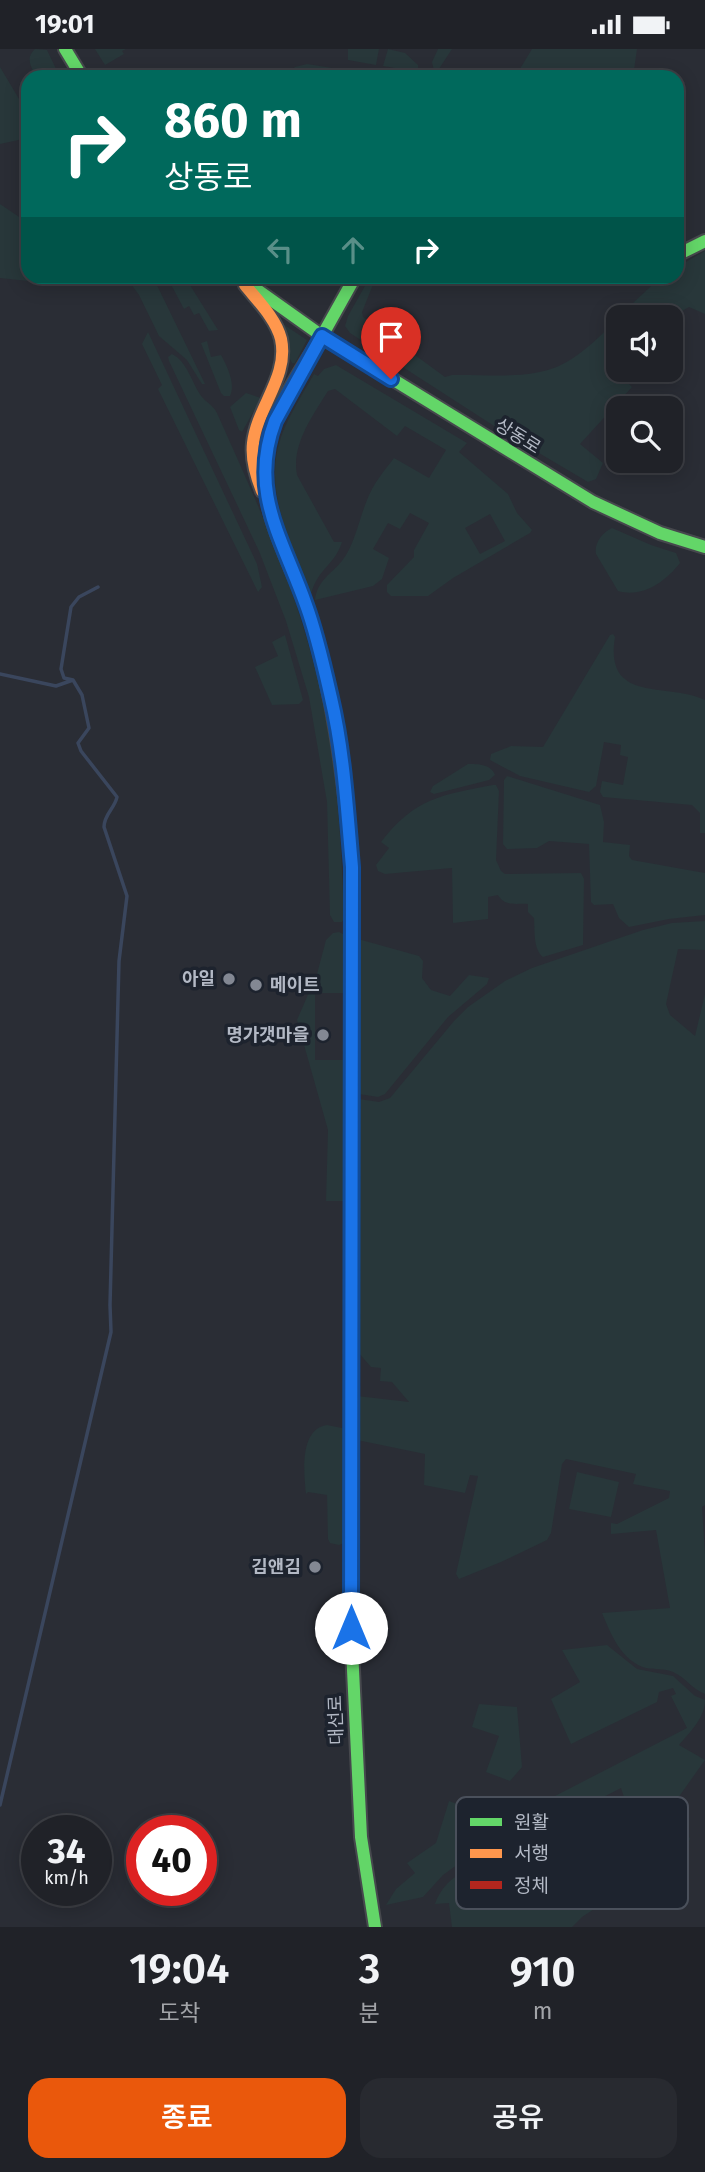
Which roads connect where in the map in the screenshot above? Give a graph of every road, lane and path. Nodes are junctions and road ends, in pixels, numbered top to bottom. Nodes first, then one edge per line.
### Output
1 (65, 49) edge
2 (78, 70) edge
3 (705, 241) edge
4 (684, 252) edge
5 (244, 284) edge
6 (249, 284) edge
7 (351, 284) edge
8 (322, 336) junction
9 (270, 515) junction
10 (705, 547) edge
11 (375, 1927) edge

1 - 2 street
3 - 4 street
5 - 9 street
6 - 8 street
7 - 8 street, 대선로
8 - 9 street, 대선로
8 - 10 street, 상동로
9 - 11 street, 대선로

